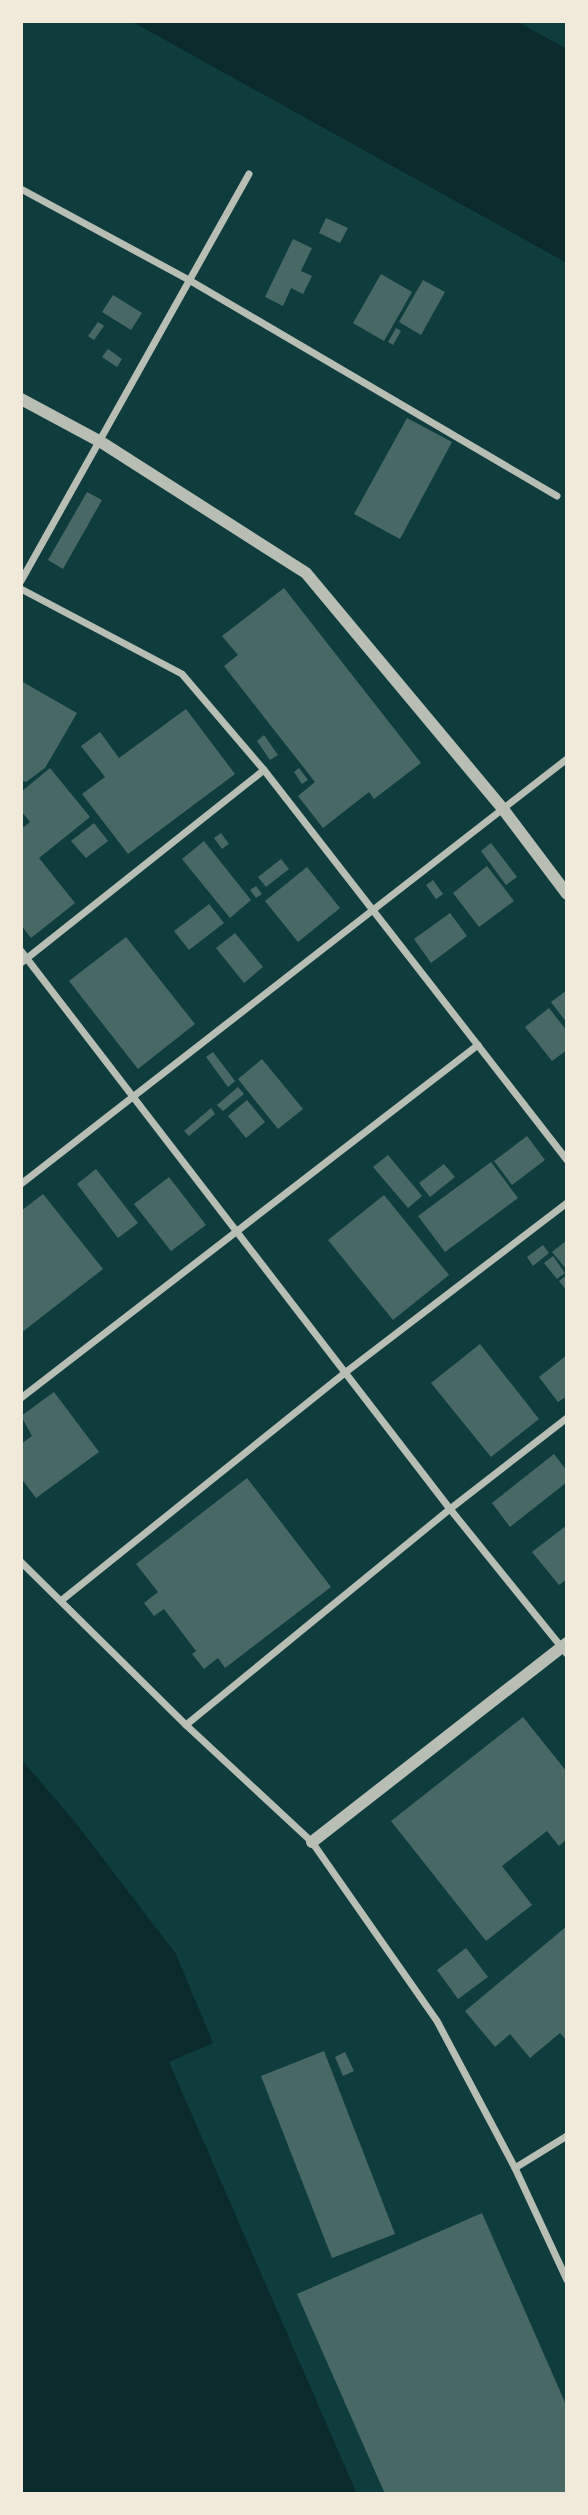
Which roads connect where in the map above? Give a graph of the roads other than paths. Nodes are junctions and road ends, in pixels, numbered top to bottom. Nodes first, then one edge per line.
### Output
1 (249, 174) dead end
2 (21, 189) edge
3 (189, 280) junction
4 (21, 399) edge
5 (101, 442) junction
6 (557, 496) dead end
7 (21, 581) edge
8 (21, 590) edge
9 (567, 759) edge
10 (264, 770) junction
11 (503, 809) junction
12 (567, 894) edge
13 (373, 910) junction
14 (23, 957) edge
15 (478, 1045) junction
16 (132, 1097) junction
17 (567, 1160) edge
18 (21, 1184) edge
19 (567, 1203) edge
20 (235, 1231) junction
21 (346, 1372) junction
22 (21, 1398) edge
23 (567, 1419) edge
24 (450, 1509) junction
25 (21, 1562) edge
26 (62, 1601) junction
27 (565, 1648) edge
28 (186, 1725) junction
29 (312, 1842) junction
30 (567, 2136) edge
31 (514, 2168) junction
32 (567, 2280) edge

1 - 3 street
2 - 3 street
3 - 5 street
3 - 6 street
4 - 5 street
5 - 7 street
5 - 11 street
8 - 10 street
9 - 11 street
10 - 13 street
10 - 14 street
11 - 12 street
11 - 13 street
13 - 15 street
13 - 16 street
14 - 16 street
15 - 17 street
15 - 20 street
16 - 18 street
16 - 20 street
19 - 21 street
20 - 21 street
20 - 22 street
21 - 24 street
21 - 26 street
23 - 24 street
24 - 27 street
24 - 28 street
25 - 26 street
26 - 28 street
27 - 29 street
28 - 29 street
29 - 31 street
30 - 31 street
31 - 32 street

